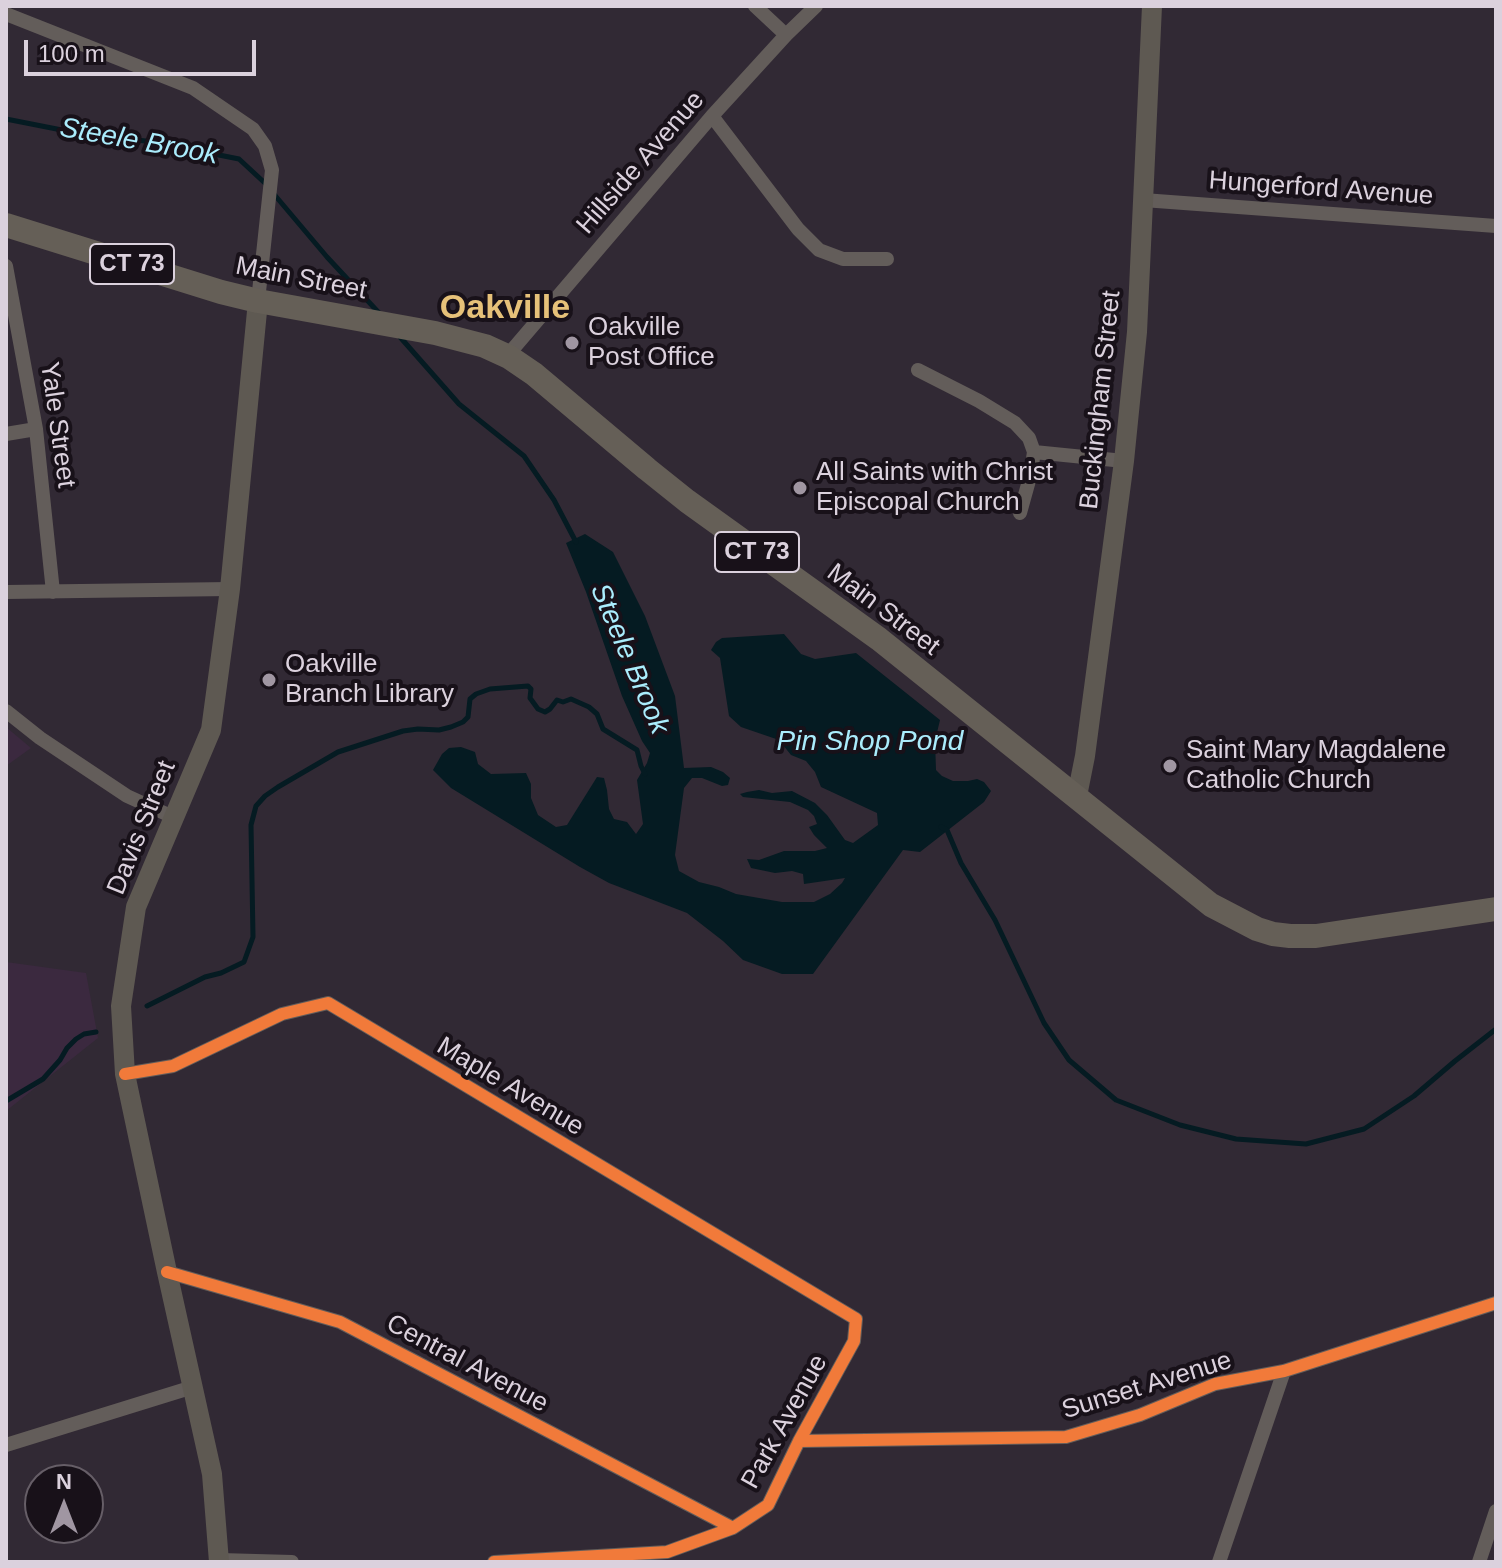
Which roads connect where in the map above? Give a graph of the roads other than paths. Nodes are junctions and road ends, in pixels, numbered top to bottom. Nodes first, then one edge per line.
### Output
1 (755, 6) edge
2 (816, 6) edge
3 (1152, 6) edge
4 (6, 14) edge
5 (786, 35) junction
6 (712, 116) junction
7 (1143, 200) junction
8 (6, 225) edge
9 (1496, 226) edge
10 (887, 259) dead end
11 (6, 266) edge
12 (258, 301) junction
13 (507, 356) junction
14 (918, 370) dead end
15 (36, 429) junction
16 (6, 434) edge
17 (1034, 452) junction
18 (1124, 461) junction
19 (1020, 513) dead end
20 (230, 589) junction
21 (6, 592) edge
22 (53, 592) junction
23 (6, 711) edge
24 (1077, 796) junction
25 (173, 817) junction
26 (1496, 909) edge
27 (125, 1074) junction
28 (167, 1272) junction
29 (1496, 1303) edge
30 (856, 1319) joint
31 (1284, 1371) junction
32 (193, 1387) junction
33 (799, 1441) junction
34 (6, 1445) edge
35 (1496, 1511) edge
36 (733, 1528) junction
37 (668, 1557) edge
38 (220, 1561) edge
39 (292, 1562) edge
40 (494, 1562) edge
41 (1219, 1562) edge
42 (1479, 1562) edge

1 - 5 street
2 - 5 street, Hillside Avenue
3 - 7 main road, Buckingham Street
4 - 12 street
5 - 6 street, Hillside Avenue
6 - 10 street
6 - 13 street, Hillside Avenue
7 - 9 street, Hungerford Avenue
7 - 18 main road, Buckingham Street
8 - 12 main road, Main Street / CT 73
11 - 15 street, Yale Street
12 - 13 main road, Main Street / CT 73
12 - 20 main road, Davis Street
13 - 24 main road, Main Street / CT 73
14 - 17 street
15 - 16 street
15 - 22 street, Yale Street
17 - 18 street
17 - 19 street
18 - 24 main road, Buckingham Street
20 - 22 street
20 - 25 main road, Davis Street
21 - 22 street
23 - 25 street
24 - 26 main road, Main Street / CT 73
25 - 27 main road, Davis Street
27 - 28 main road, Davis Street
27 - 30 street, Maple Avenue
28 - 32 main road, Davis Street
28 - 36 street, Central Avenue
29 - 31 street, Sunset Avenue
30 - 33 street, Park Avenue
31 - 33 street, Sunset Avenue
31 - 41 street
32 - 34 street
32 - 38 main road, Davis Street
33 - 36 street, Park Avenue
35 - 42 street
36 - 37 street, Park Avenue
37 - 40 street, Park Avenue
38 - 39 street

